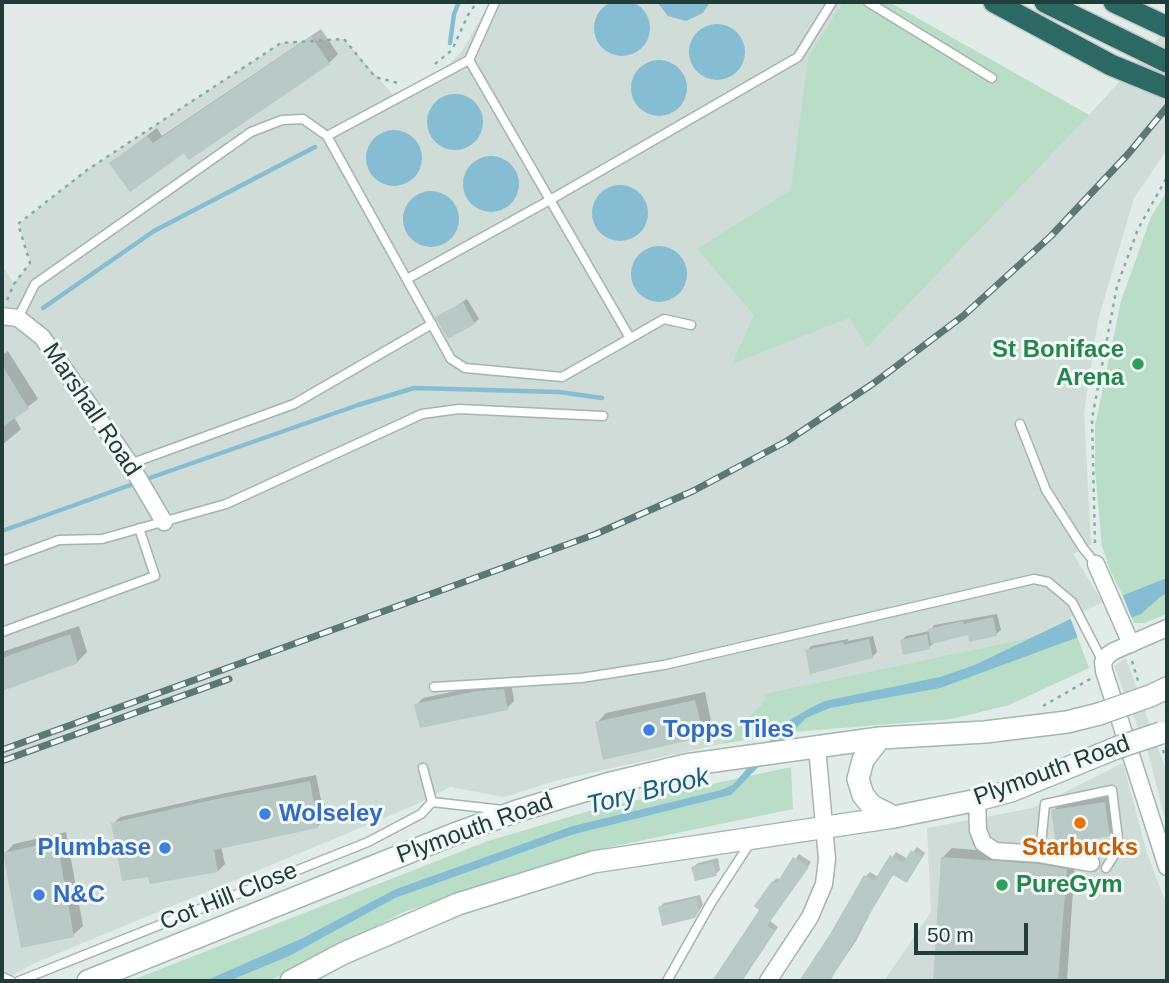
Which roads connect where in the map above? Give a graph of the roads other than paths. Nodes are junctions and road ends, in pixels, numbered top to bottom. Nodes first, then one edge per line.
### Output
1 (495, 2) edge
2 (832, 2) edge
3 (868, 2) edge
4 (994, 2) edge
5 (1045, 2) edge
6 (1114, 2) edge
7 (1167, 27) edge
8 (468, 60) junction
9 (1167, 62) edge
10 (992, 78) dead end
11 (1167, 88) edge
12 (327, 136) junction
13 (550, 200) junction
14 (407, 279) junction
15 (8, 312) edge
16 (432, 324) junction
17 (691, 325) dead end
18 (630, 338) junction
19 (603, 416) dead end
20 (1020, 424) dead end
21 (130, 464) junction
22 (164, 522) junction
23 (139, 528) junction
24 (1096, 559) joint
25 (2, 561) edge
26 (1167, 628) edge
27 (2, 632) edge
28 (1131, 644) junction
29 (1104, 666) junction
30 (434, 687) dead end
31 (1162, 694) edge
32 (1164, 732) edge
33 (880, 738) junction
34 (817, 747) junction
35 (423, 768) dead end
36 (977, 800) junction
37 (432, 802) junction
38 (517, 811) junction
39 (894, 817) junction
40 (825, 828) junction
41 (754, 838) junction
42 (1040, 854) junction
43 (1098, 865) joint
44 (1167, 867) edge
45 (2, 977) edge
46 (11, 981) edge
47 (19, 981) edge
48 (88, 981) edge
49 (291, 981) edge
50 (667, 981) edge
51 (768, 981) edge

1 - 8 lane
2 - 13 lane
3 - 10 lane
4 - 11 highway
5 - 9 highway
6 - 7 highway
8 - 12 lane
8 - 13 lane
12 - 14 lane
12 - 15 lane
13 - 14 lane
13 - 18 lane
14 - 16 lane
15 - 21 street, Marshall Road
16 - 18 lane
16 - 21 lane
17 - 18 lane
19 - 22 lane
20 - 24 lane
21 - 22 street, Marshall Road
22 - 23 lane
23 - 25 lane
23 - 27 lane
24 - 28 street
26 - 28 street
28 - 29 street
29 - 30 lane
29 - 44 street
31 - 33 main road, Plymouth Road, bridge
32 - 36 main road, Plymouth Road, bridge
33 - 34 main road, Plymouth Road
33 - 39 main road
34 - 38 main road, Plymouth Road
34 - 40 street
35 - 37 lane
36 - 39 main road, Plymouth Road
36 - 42 street
37 - 38 lane
37 - 47 lane, Cot Hill Close
38 - 48 main road, Plymouth Road
39 - 40 main road, Plymouth Road
40 - 41 main road, Plymouth Road
40 - 51 street
41 - 49 main road, Plymouth Road
41 - 50 lane
42 - 43 street
42 - 43 lane
45 - 46 lane

